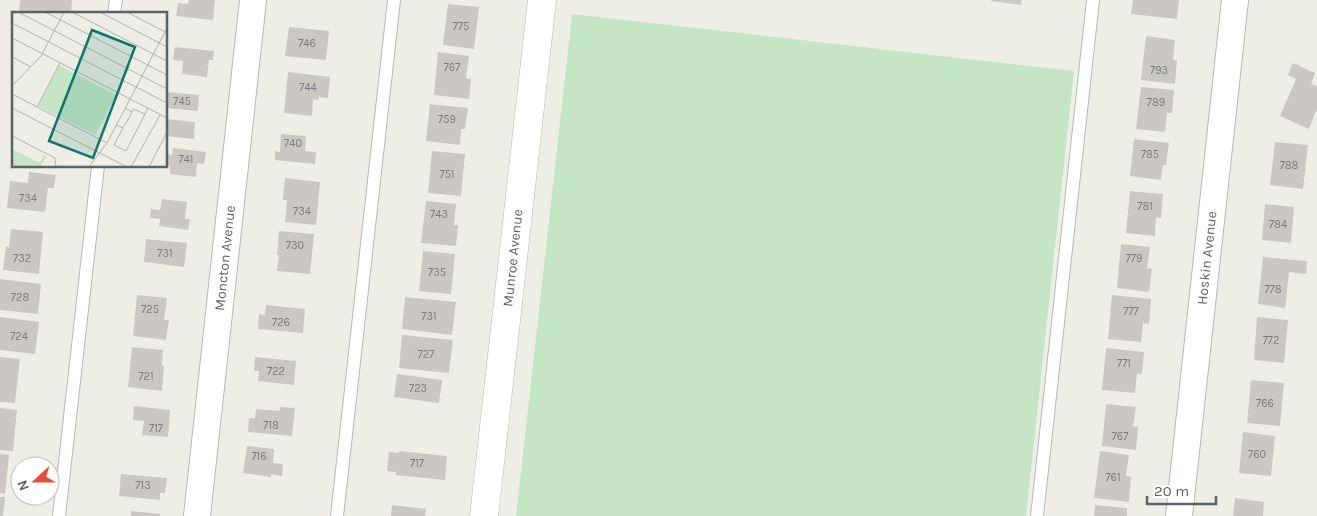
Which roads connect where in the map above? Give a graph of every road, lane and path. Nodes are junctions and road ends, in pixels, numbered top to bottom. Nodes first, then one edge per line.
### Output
1 (253, 0) edge
2 (394, 0) edge
3 (542, 0) edge
4 (1093, 0) edge
5 (1235, 0) edge
6 (98, 168) edge
7 (59, 516) edge
8 (198, 516) edge
9 (337, 516) edge
10 (484, 516) edge
11 (1037, 516) edge
12 (1179, 516) edge

1 - 8 street, Moncton Avenue
2 - 9 lane
3 - 10 street, Munroe Avenue
4 - 11 lane
5 - 12 street, Hoskin Avenue
6 - 7 lane

